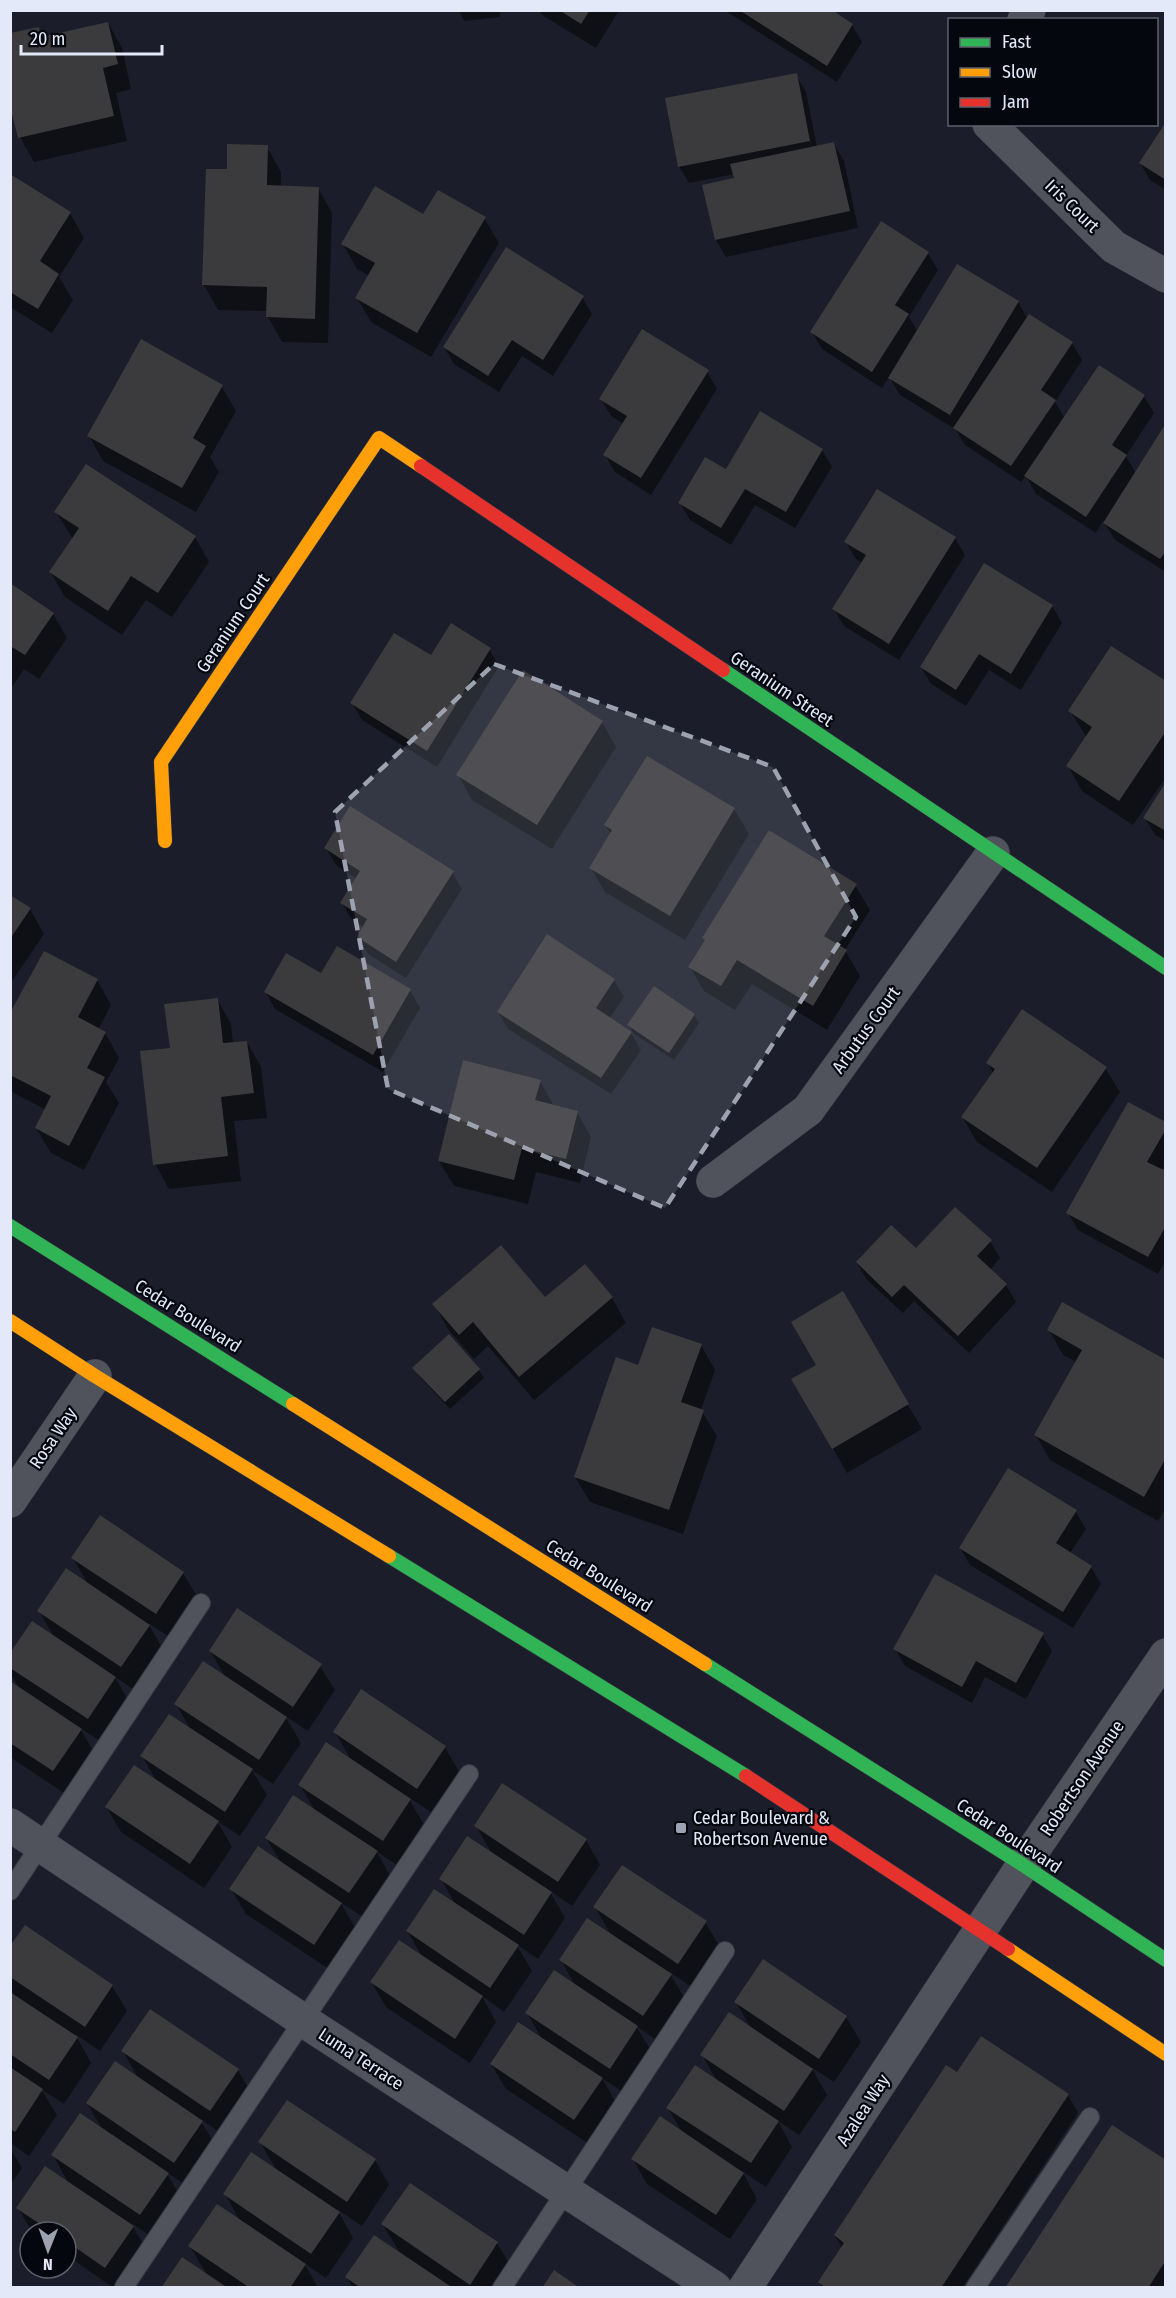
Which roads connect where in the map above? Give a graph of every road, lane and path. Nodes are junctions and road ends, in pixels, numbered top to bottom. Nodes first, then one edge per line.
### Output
1 (991, 126) edge
2 (1166, 276) edge
3 (379, 438) joint
4 (165, 841) dead end
5 (993, 853) junction
6 (1166, 968) edge
7 (712, 1181) dead end
8 (10, 1226) edge
9 (10, 1321) edge
10 (95, 1376) junction
11 (10, 1501) edge
12 (201, 1603) dead end
13 (1166, 1655) edge
14 (469, 1774) dead end
15 (10, 1825) edge
16 (41, 1846) junction
17 (1023, 1865) junction
18 (10, 1891) edge
19 (980, 1931) junction
20 (725, 1951) dead end
21 (1166, 1960) edge
22 (304, 2021) junction
23 (1166, 2054) edge
24 (1090, 2117) dead end
25 (565, 2192) junction
26 (124, 2288) edge
27 (502, 2288) edge
28 (715, 2288) edge
29 (745, 2288) edge
30 (975, 2288) edge

1 - 2 street, Iris Court
3 - 4 main road, Geranium Court
3 - 5 main road, Geranium Street
5 - 6 main road, Geranium Street
5 - 7 street, Arbutus Court
8 - 17 main road, Cedar Boulevard
9 - 10 main road
10 - 11 street, Rosa Way
10 - 19 main road
12 - 16 lane
13 - 17 street, Robertson Avenue
14 - 22 lane
15 - 16 street, Luma Terrace
16 - 18 lane
16 - 22 street, Luma Terrace
17 - 19 street, Robertson Avenue
17 - 21 main road, Cedar Boulevard
19 - 23 main road
19 - 29 street, Azalea Way
20 - 25 lane
22 - 25 street, Luma Terrace
22 - 26 lane
24 - 30 lane
25 - 27 lane
25 - 28 street, Luma Terrace

